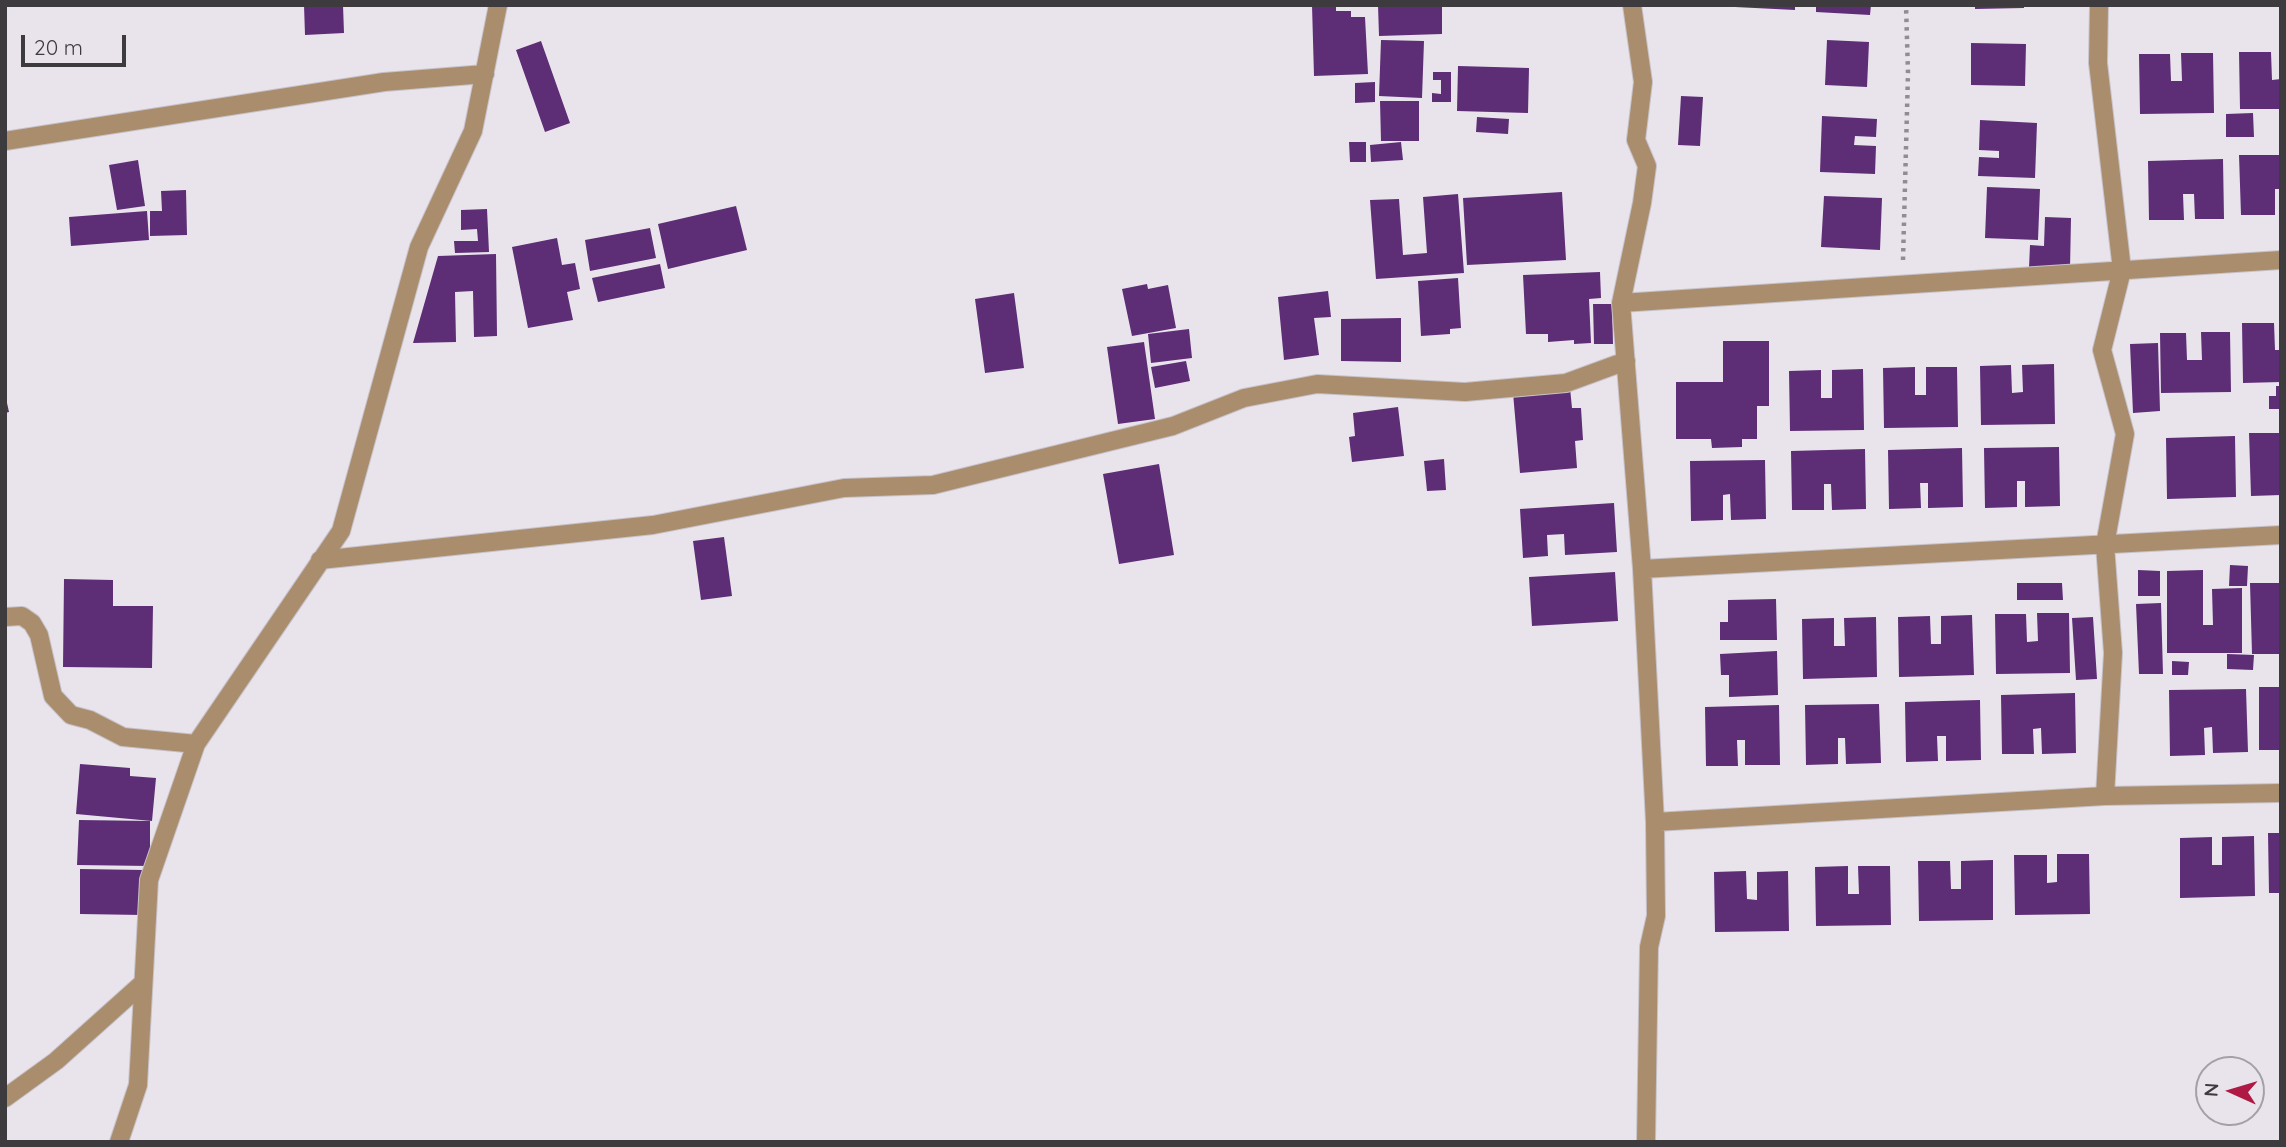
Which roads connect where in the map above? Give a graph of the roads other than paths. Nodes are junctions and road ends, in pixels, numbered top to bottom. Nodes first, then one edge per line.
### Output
1 (498, 5) edge
2 (1632, 5) edge
3 (2099, 5) edge
4 (485, 74) junction
5 (5, 141) edge
6 (2281, 260) edge
7 (2122, 270) junction
8 (1621, 303) junction
9 (1626, 361) junction
10 (2281, 535) edge
11 (2105, 545) junction
12 (320, 560) junction
13 (1642, 569) junction
14 (5, 617) edge
15 (196, 744) junction
16 (2281, 793) edge
17 (2105, 796) junction
18 (1655, 822) junction
19 (143, 983) junction
20 (5, 1098) edge
21 (119, 1142) edge
22 (1646, 1142) edge

1 - 4 street
2 - 8 street
3 - 7 street
4 - 5 street
4 - 12 street
6 - 7 street
7 - 8 street
7 - 11 street
8 - 9 street
9 - 12 street
9 - 13 street
10 - 11 street
11 - 13 street
11 - 17 street
12 - 15 street
13 - 18 street
14 - 15 street
15 - 19 street
16 - 17 street
17 - 18 street
18 - 22 street
19 - 20 street
19 - 21 street

